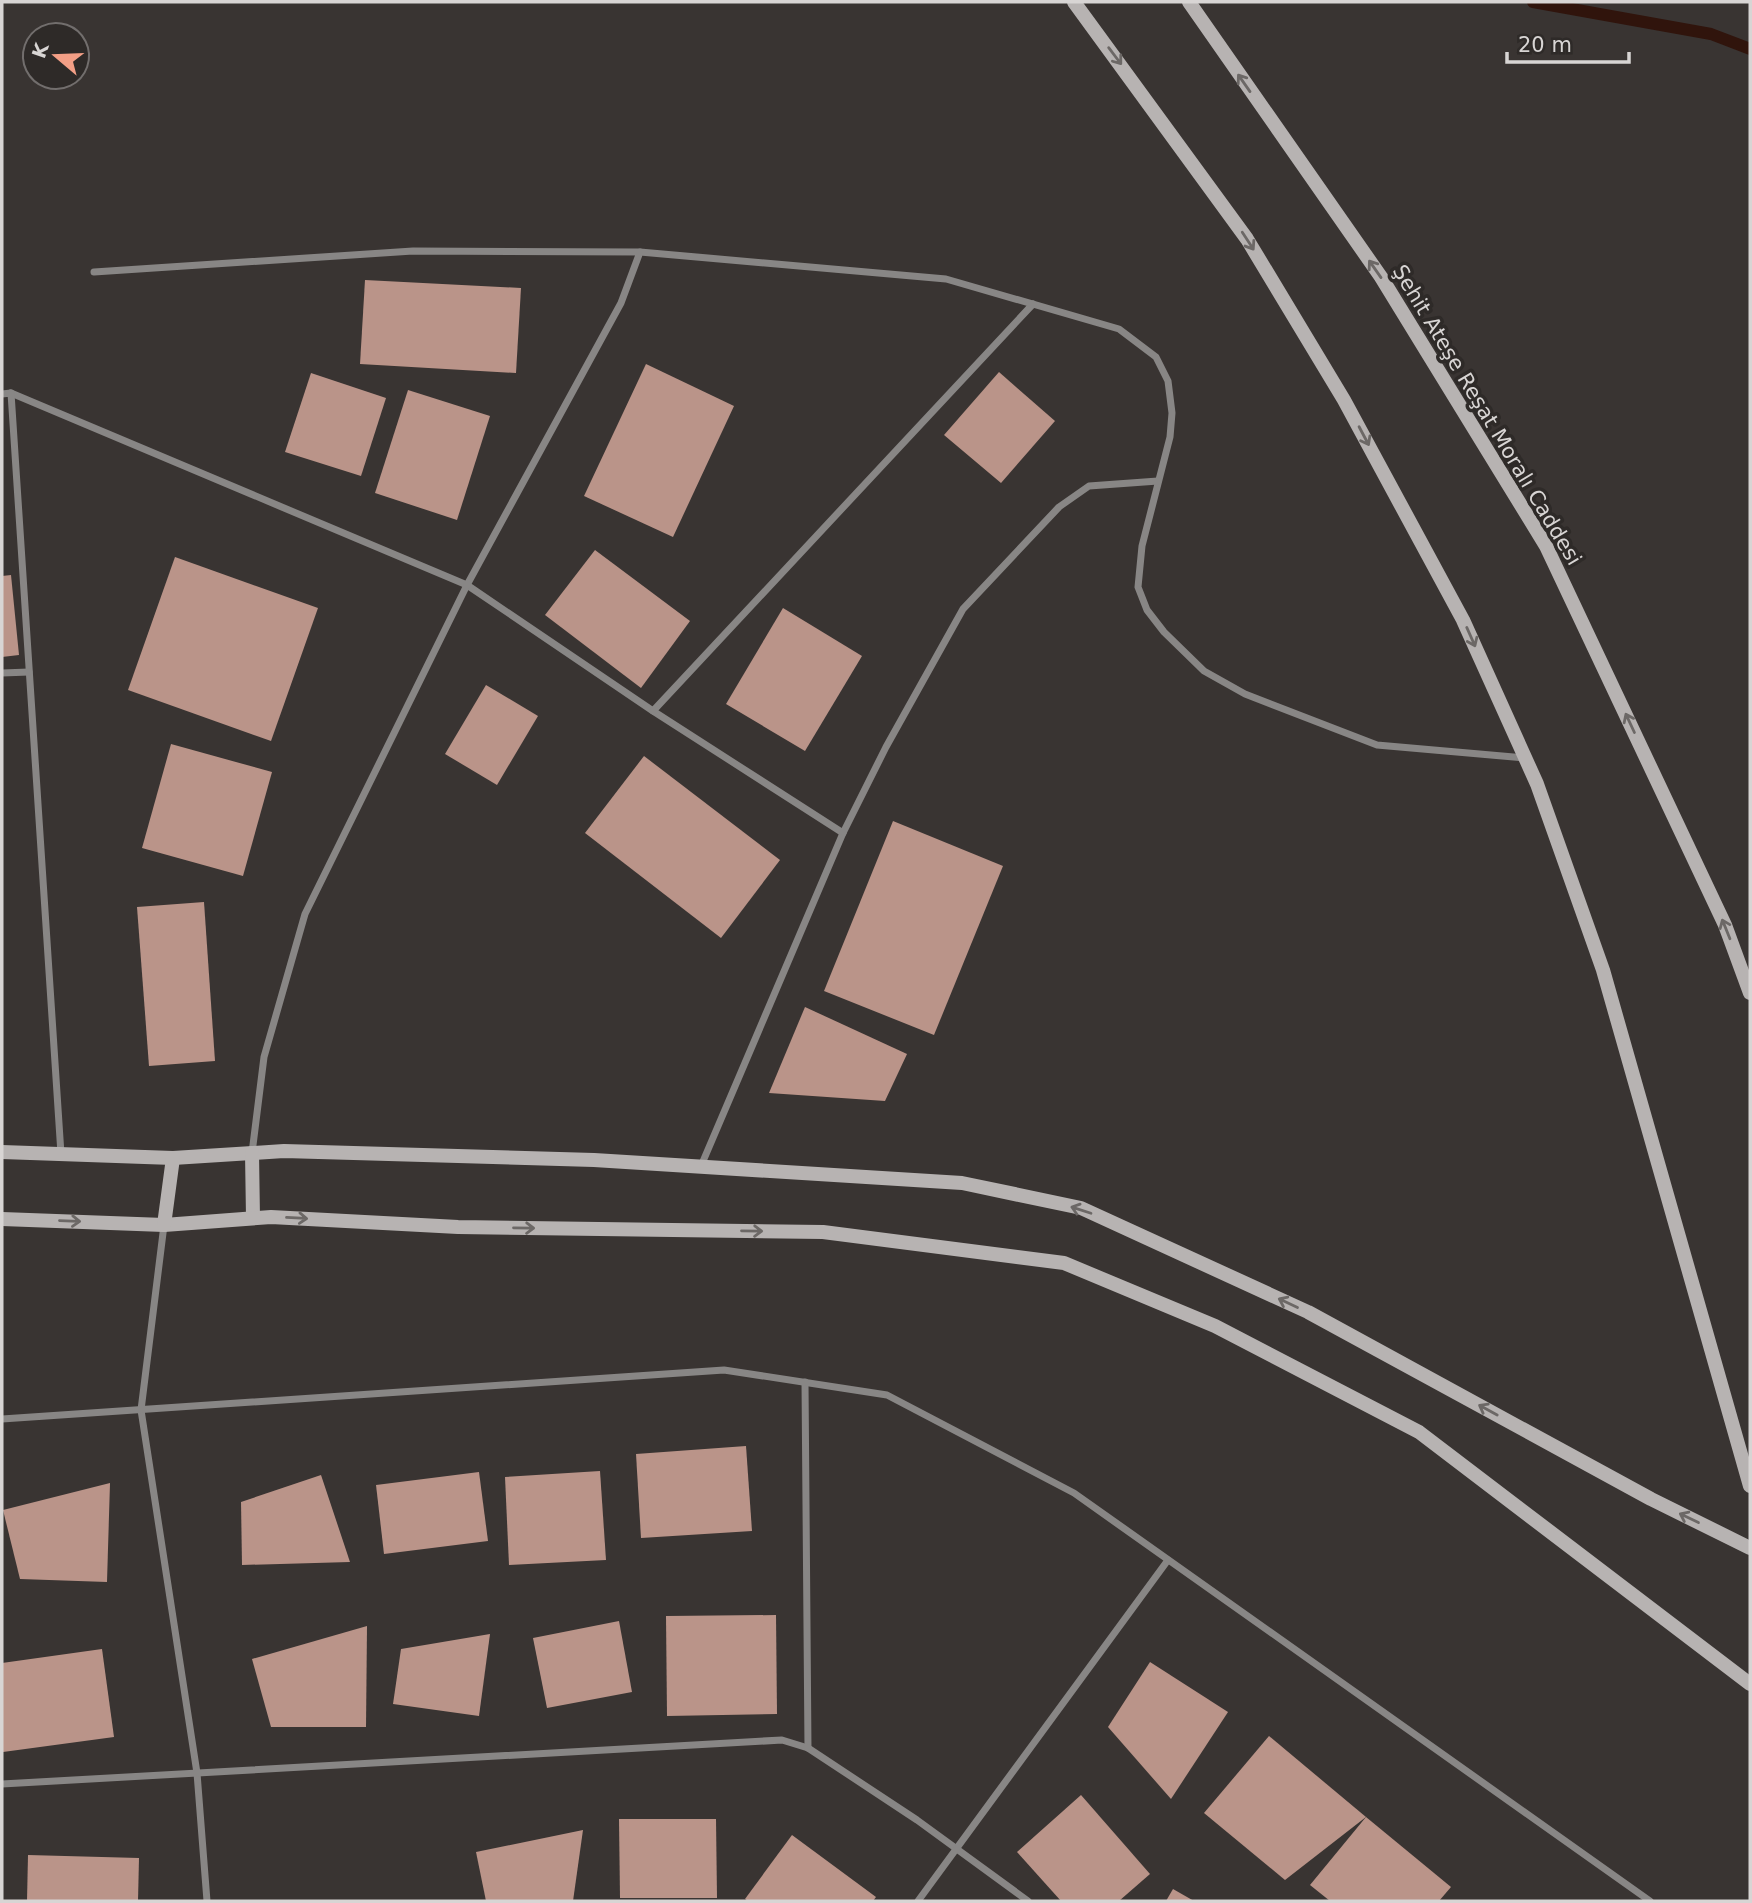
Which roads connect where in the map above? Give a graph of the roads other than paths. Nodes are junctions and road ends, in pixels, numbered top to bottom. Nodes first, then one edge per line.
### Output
1 (1074, 2) edge
2 (1188, 2) edge
3 (640, 252) junction
4 (94, 272) dead end
5 (1033, 304) junction
6 (6, 394) edge
7 (1158, 481) junction
8 (467, 585) junction
9 (29, 672) junction
10 (2, 673) edge
11 (653, 711) junction
12 (1526, 758) junction
13 (843, 833) junction
14 (1750, 993) edge
15 (2, 1152) edge
16 (252, 1153) junction
17 (61, 1154) junction
18 (173, 1158) junction
19 (701, 1167) junction
20 (253, 1218) junction
21 (2, 1219) edge
22 (164, 1226) junction
23 (805, 1382) junction
24 (141, 1410) junction
25 (2, 1419) edge
26 (1750, 1486) edge
27 (1750, 1548) edge
28 (1168, 1560) junction
29 (1750, 1684) edge
30 (808, 1748) junction
31 (197, 1773) junction
32 (2, 1784) edge
33 (956, 1849) junction
34 (207, 1901) edge
35 (918, 1901) edge
36 (1028, 1901) edge
37 (1650, 1901) edge

1 -> 12 street
14 -> 2 street, Şehit Ateşe Reşat Moralı Caddesi
3 - 4 street
3 - 5 street
3 - 8 street
5 - 7 street
5 - 11 street
6 - 8 street
6 - 9 street
7 - 12 street
7 - 13 street
8 - 11 street
8 - 16 street
9 - 10 street
9 - 17 street
11 - 13 street
12 - 26 street
13 - 19 street
15 - 17 street
16 - 18 street
16 - 19 street
16 - 20 street
17 - 18 street
18 - 22 street
27 -> 19 street
20 - 22 street
20 -> 29 street
21 -> 22 street
22 - 24 street
23 - 24 street
23 - 28 street
23 - 30 street
24 - 25 street
24 - 31 street
28 - 33 street
28 - 37 street
30 - 31 street
30 - 33 street
31 - 32 street
31 - 34 street
33 - 35 street
33 - 36 street

